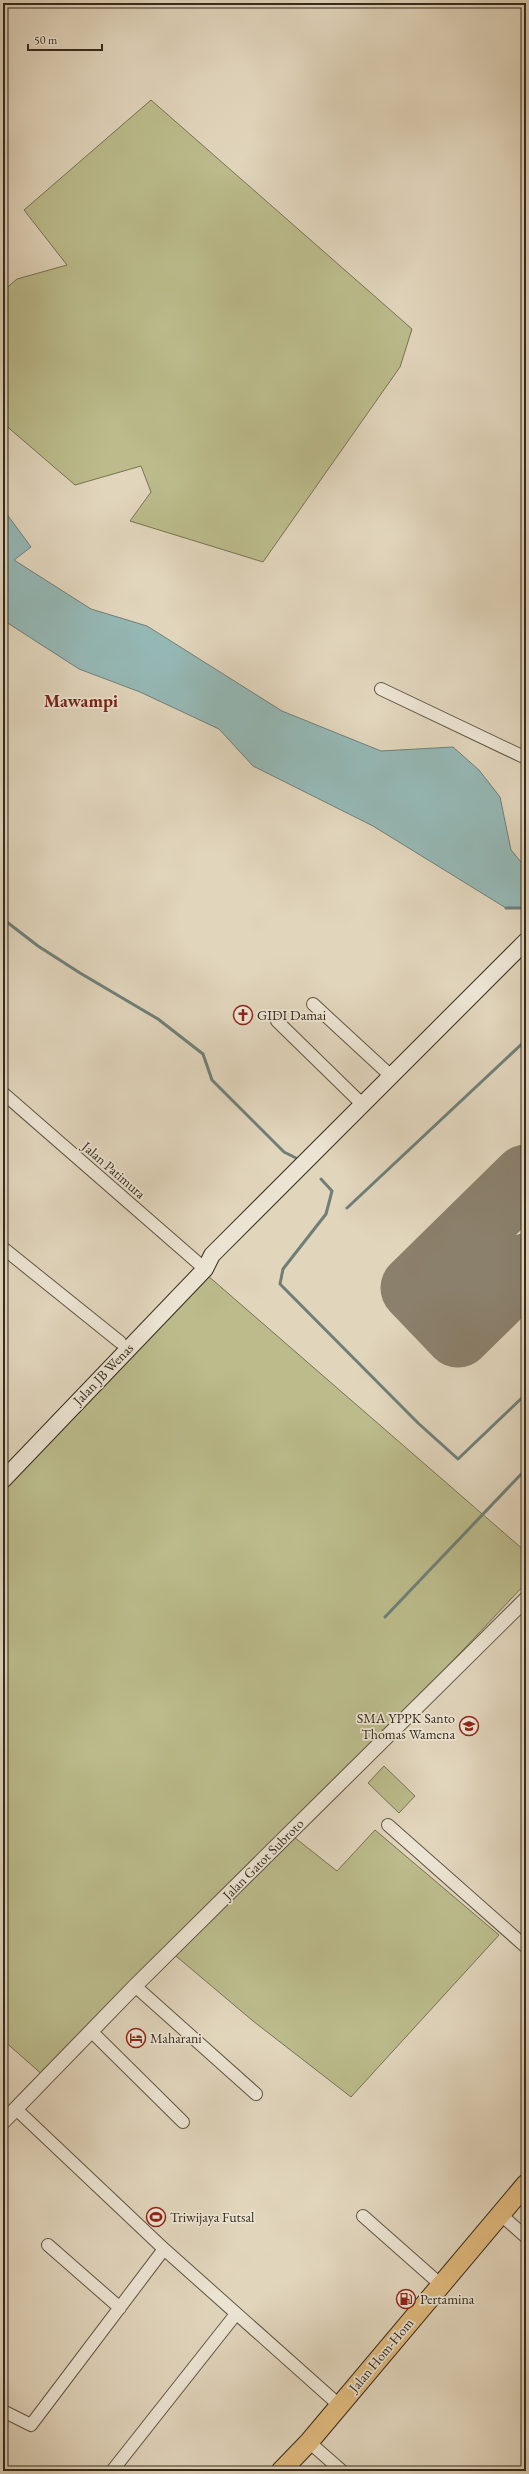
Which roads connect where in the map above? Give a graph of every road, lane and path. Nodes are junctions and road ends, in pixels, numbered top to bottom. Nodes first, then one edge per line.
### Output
1 (381, 688) dead end
2 (526, 758) edge
3 (526, 940) edge
4 (313, 1004) dead end
5 (277, 1021) dead end
6 (391, 1076) junction
7 (3, 1093) edge
8 (363, 1105) junction
9 (3, 1248) edge
10 (204, 1262) junction
11 (120, 1342) junction
12 (3, 1466) edge
13 (3, 1480) edge
14 (526, 1600) edge
15 (388, 1825) dead end
16 (526, 1947) edge
17 (135, 1986) junction
18 (91, 2031) junction
19 (256, 2094) dead end
20 (16, 2109) junction
21 (3, 2122) edge
22 (183, 2122) dead end
23 (526, 2184) edge
24 (500, 2214) junction
25 (363, 2216) dead end
26 (526, 2237) edge
27 (48, 2245) dead end
28 (164, 2249) junction
29 (440, 2284) junction
30 (120, 2308) junction
31 (236, 2314) junction
32 (339, 2406) junction
33 (3, 2411) edge
34 (309, 2442) junction
35 (112, 2471) edge
36 (281, 2471) edge
37 (342, 2471) edge

1 - 2 street
3 - 6 main road
4 - 6 street
5 - 8 street
6 - 8 main road
7 - 10 street, Jalan Patimura
8 - 10 main road
9 - 11 street
10 - 11 main road, Jalan JB Wenas
10 - 13 main road, Jalan JB Wenas
11 - 12 main road, Jalan JB Wenas
14 - 17 street, Jalan Gatot Subroto
15 - 16 street
17 - 18 street, Jalan Gatot Subroto
17 - 19 street
18 - 20 street, Jalan Gatot Subroto
18 - 22 street
20 - 21 street, Jalan Gatot Subroto
20 - 28 street
23 - 24 highway, Jalan Hom-Hom
24 - 26 street
24 - 29 highway, Jalan Hom-Hom
25 - 29 street
27 - 30 street
28 - 30 street
28 - 31 street
29 - 32 highway, Jalan Hom-Hom
30 - 33 street
31 - 32 street
31 - 35 street
32 - 34 highway, Jalan Hom-Hom
34 - 36 highway, Jalan Hom-Hom
34 - 37 street

